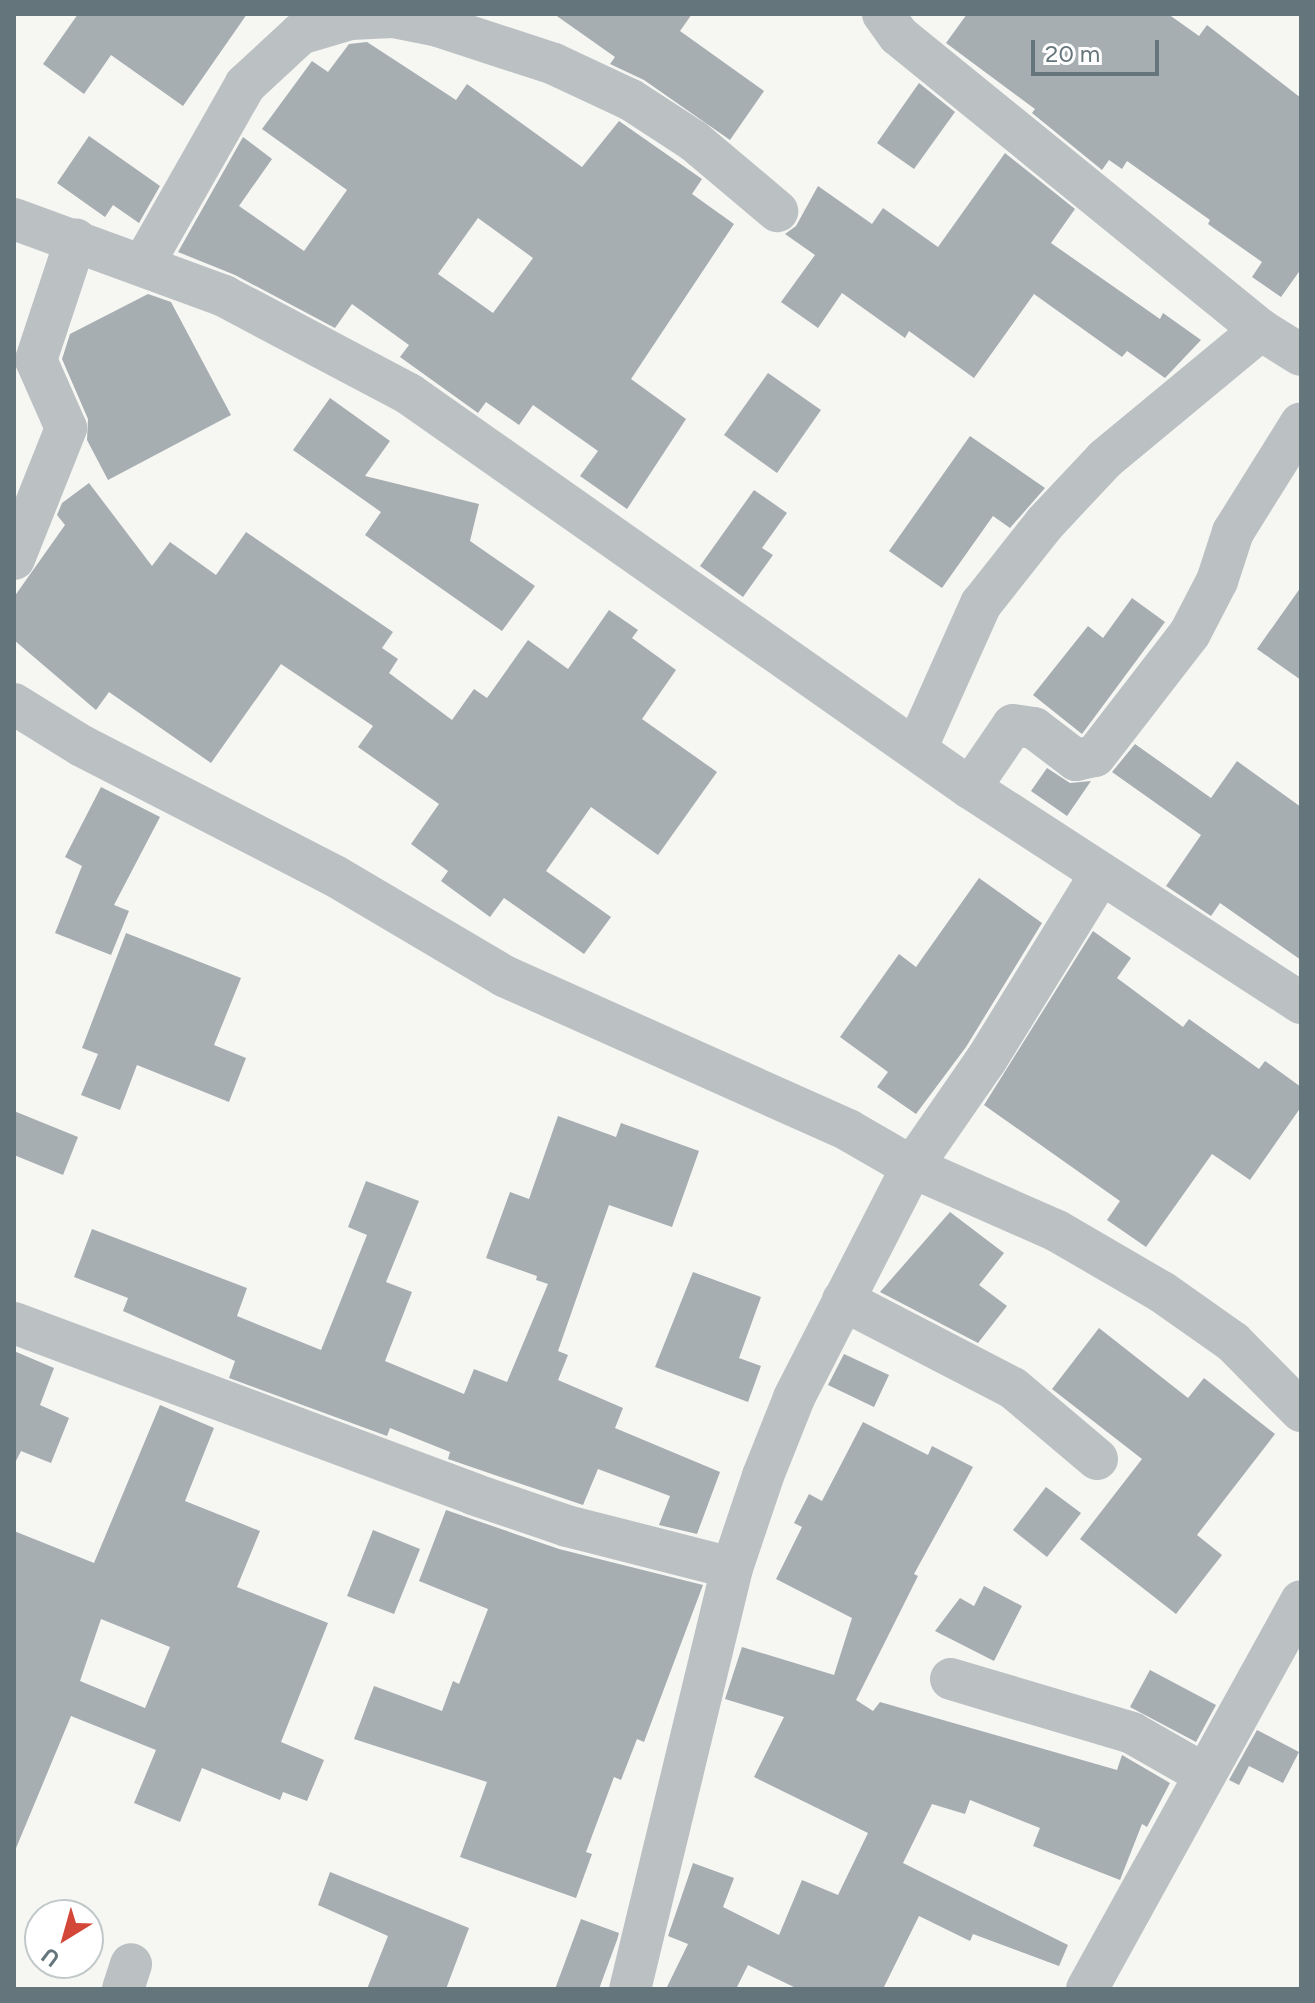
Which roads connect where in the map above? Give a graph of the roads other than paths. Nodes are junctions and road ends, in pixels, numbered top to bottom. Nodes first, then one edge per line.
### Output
1 (883, 14) edge
2 (777, 211) dead end
3 (14, 219) edge
4 (76, 239) junction
5 (144, 263) junction
6 (1261, 330) junction
7 (1301, 355) edge
8 (1301, 423) edge
9 (14, 559) edge
10 (14, 704) edge
11 (916, 749) junction
12 (970, 788) junction
13 (1100, 875) junction
14 (1301, 1003) edge
15 (922, 1153) junction
16 (843, 1300) junction
17 (14, 1323) edge
18 (1301, 1411) edge
19 (1097, 1459) dead end
20 (732, 1568) junction
21 (1301, 1601) edge
22 (951, 1679) dead end
23 (1202, 1773) junction
24 (630, 1989) edge
25 (1087, 1989) edge

1 - 6 street
2 - 5 street
3 - 4 street
4 - 5 street
4 - 9 street
5 - 11 street
6 - 7 street
6 - 11 street
8 - 12 street
10 - 15 street
11 - 12 street
12 - 13 street
13 - 14 street
13 - 15 street
15 - 16 street
15 - 18 street
16 - 19 street
16 - 20 street
17 - 20 street
20 - 24 street
21 - 23 street
22 - 23 street
23 - 25 street

